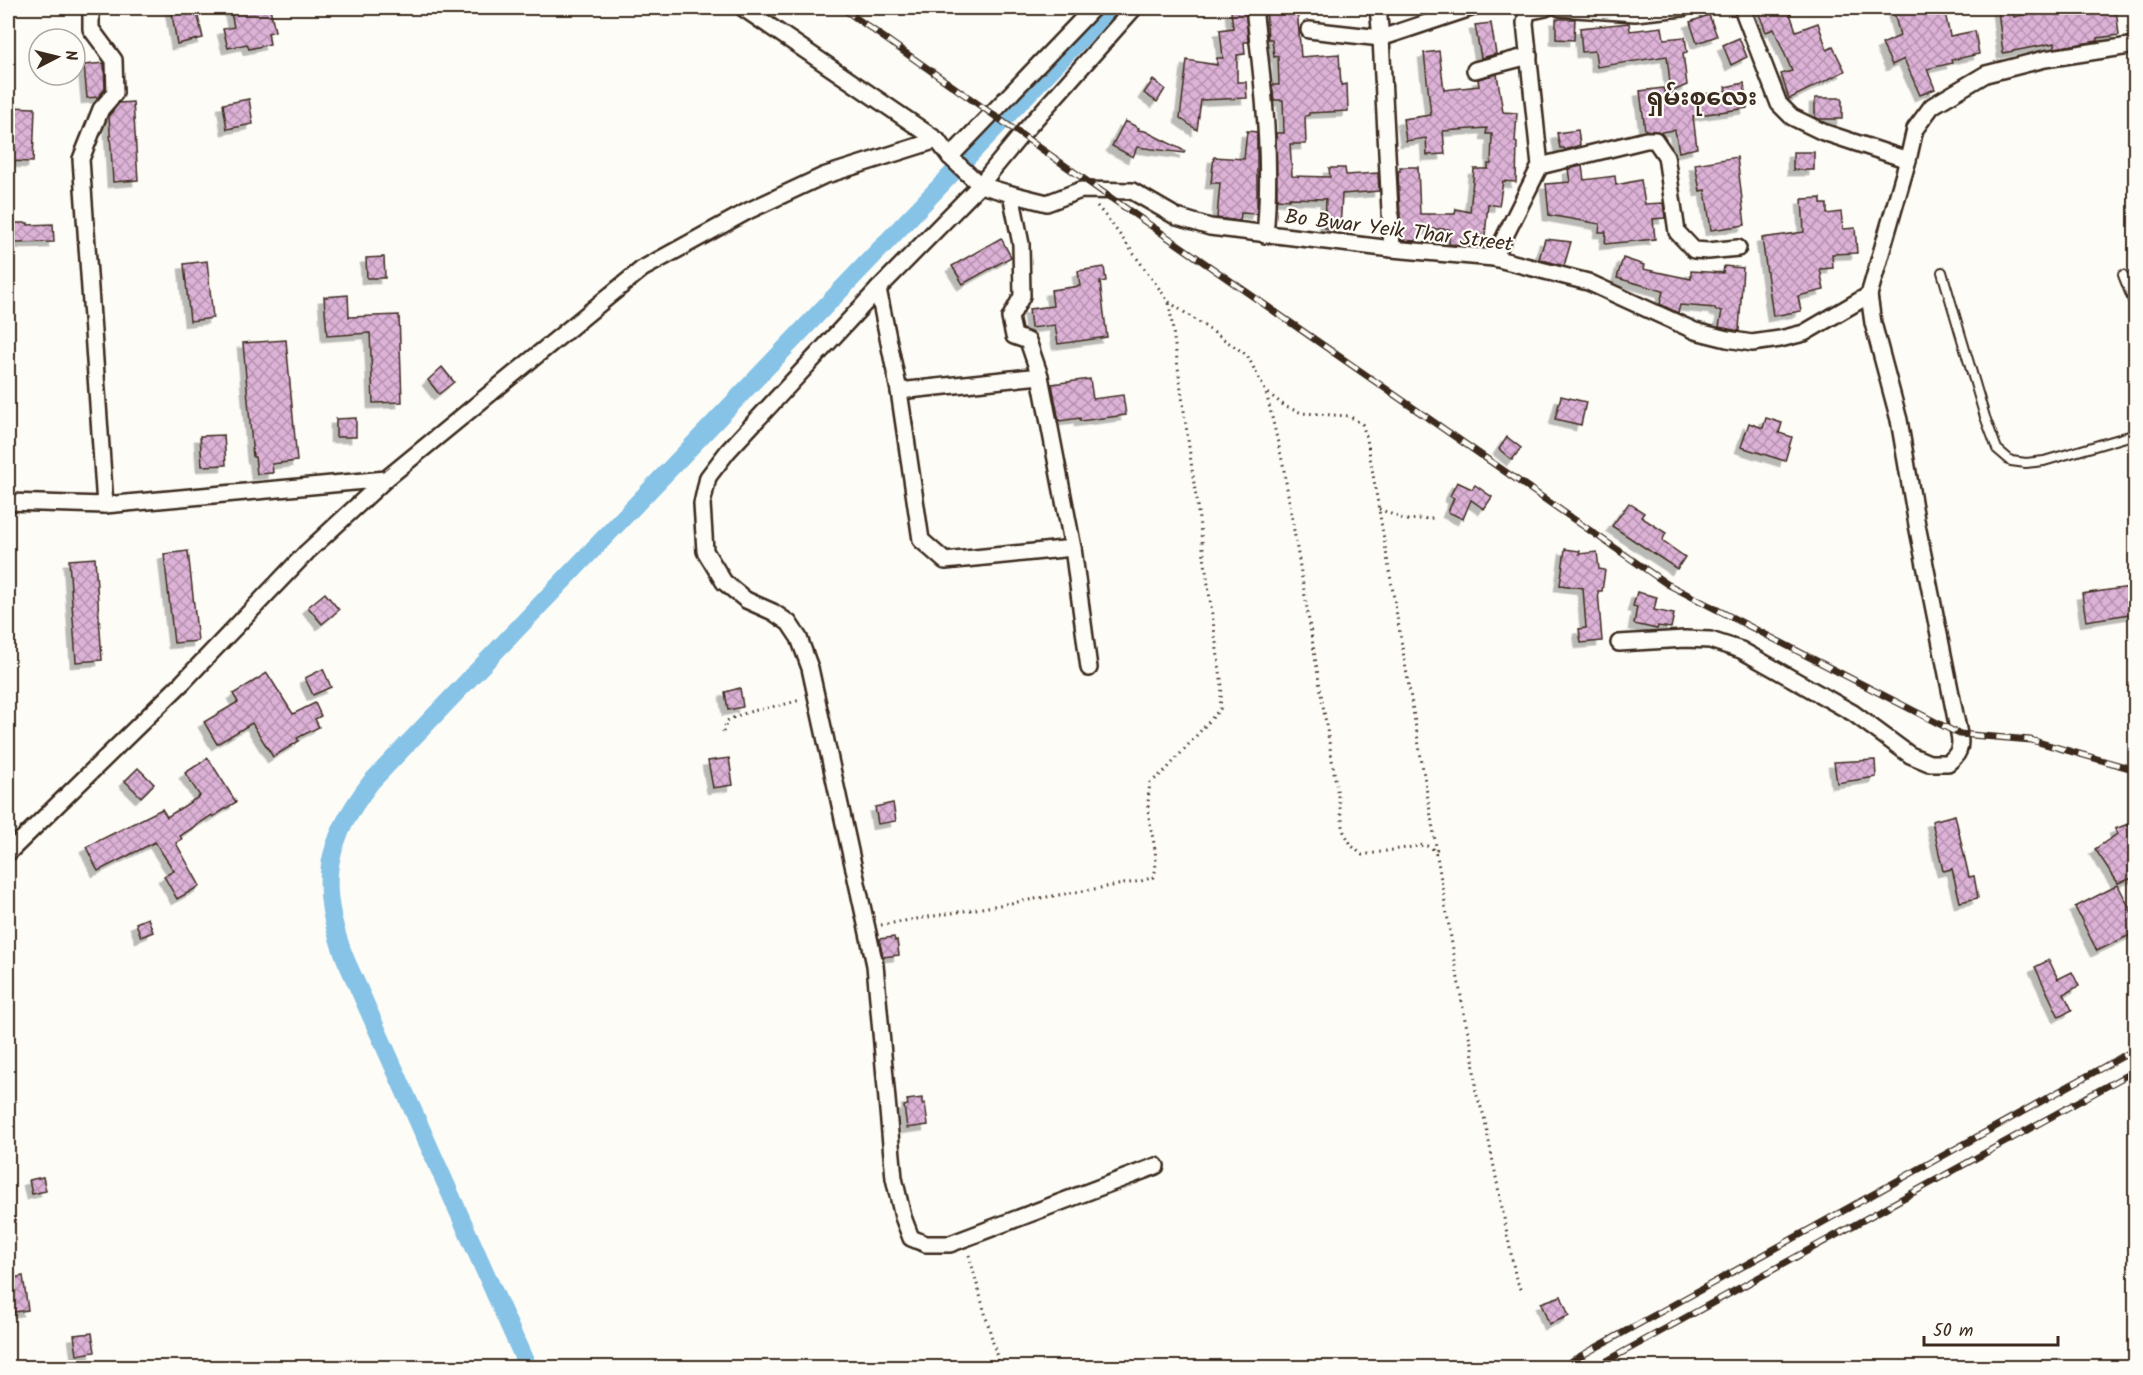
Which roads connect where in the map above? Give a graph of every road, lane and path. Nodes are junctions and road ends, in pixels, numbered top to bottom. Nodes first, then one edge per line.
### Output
1 (91, 8) edge
2 (743, 8) edge
3 (1093, 8) edge
4 (1134, 8) edge
5 (1256, 8) edge
6 (1378, 8) edge
7 (1471, 8) edge
8 (1546, 8) edge
9 (1560, 8) edge
10 (1683, 8) edge
11 (1742, 8) edge
12 (1524, 10) edge
13 (1309, 30) dead end
14 (1382, 38) junction
15 (2136, 45) edge
16 (1529, 56) junction
17 (1475, 70) dead end
18 (937, 140) junction
19 (950, 157) junction
20 (1908, 160) junction
21 (1540, 166) junction
22 (980, 185) junction
23 (1081, 190) junction
24 (1011, 194) junction
25 (1265, 235) junction
26 (1738, 248) dead end
27 (1392, 249) junction
28 (1494, 258) junction
29 (1942, 272) dead end
30 (2123, 275) dead end
31 (878, 289) junction
32 (1869, 296) junction
33 (1169, 302) junction
34 (2136, 308) edge
35 (1040, 376) junction
36 (899, 392) junction
37 (1266, 392) junction
38 (2136, 434) edge
39 (386, 479) junction
40 (8, 502) edge
41 (105, 505) junction
42 (1378, 509) junction
43 (1433, 518) dead end
44 (1073, 548) junction
45 (1619, 643) dead end
46 (1089, 668) dead end
47 (816, 693) junction
48 (723, 732) dead end
49 (8, 853) edge
50 (1437, 856) junction
51 (867, 927) junction
52 (1156, 1166) dead end
53 (950, 1244) junction
54 (1522, 1291) dead end
55 (1000, 1368) edge

1 - 41 street
2 - 18 street, Bo Bwar Yeik Thar Street
3 - 19 street
4 - 22 street
5 - 25 street
6 - 14 street
7 - 14 street
8 - 12 street
9 - 10 street
11 - 20 street
12 - 16 street
13 - 14 street
14 - 27 street
15 - 20 street
16 - 17 street
16 - 21 street
18 - 19 street, Bo Bwar Yeik Thar Street
18 - 39 street
19 - 22 street, Bo Bwar Yeik Thar Street
20 - 32 street
21 - 26 street
21 - 28 street
22 - 24 street, Bo Bwar Yeik Thar Street
22 - 31 street
23 - 24 street, Bo Bwar Yeik Thar Street
23 - 25 street, Bo Bwar Yeik Thar Street
23 - 33 path
24 - 35 street
25 - 27 street, Bo Bwar Yeik Thar Street
27 - 28 street, Bo Bwar Yeik Thar Street
28 - 32 street, Bo Bwar Yeik Thar Street
29 - 38 lane
30 - 34 lane
31 - 36 street
31 - 47 street
32 - 45 street
33 - 37 path
33 - 51 path
35 - 36 street
35 - 44 street
36 - 44 street
37 - 42 path
37 - 50 path
39 - 41 street
39 - 49 street
40 - 41 street
42 - 43 path
42 - 50 path
44 - 46 street
47 - 48 path
47 - 51 street
50 - 54 path
51 - 53 street
52 - 53 street
53 - 55 path

